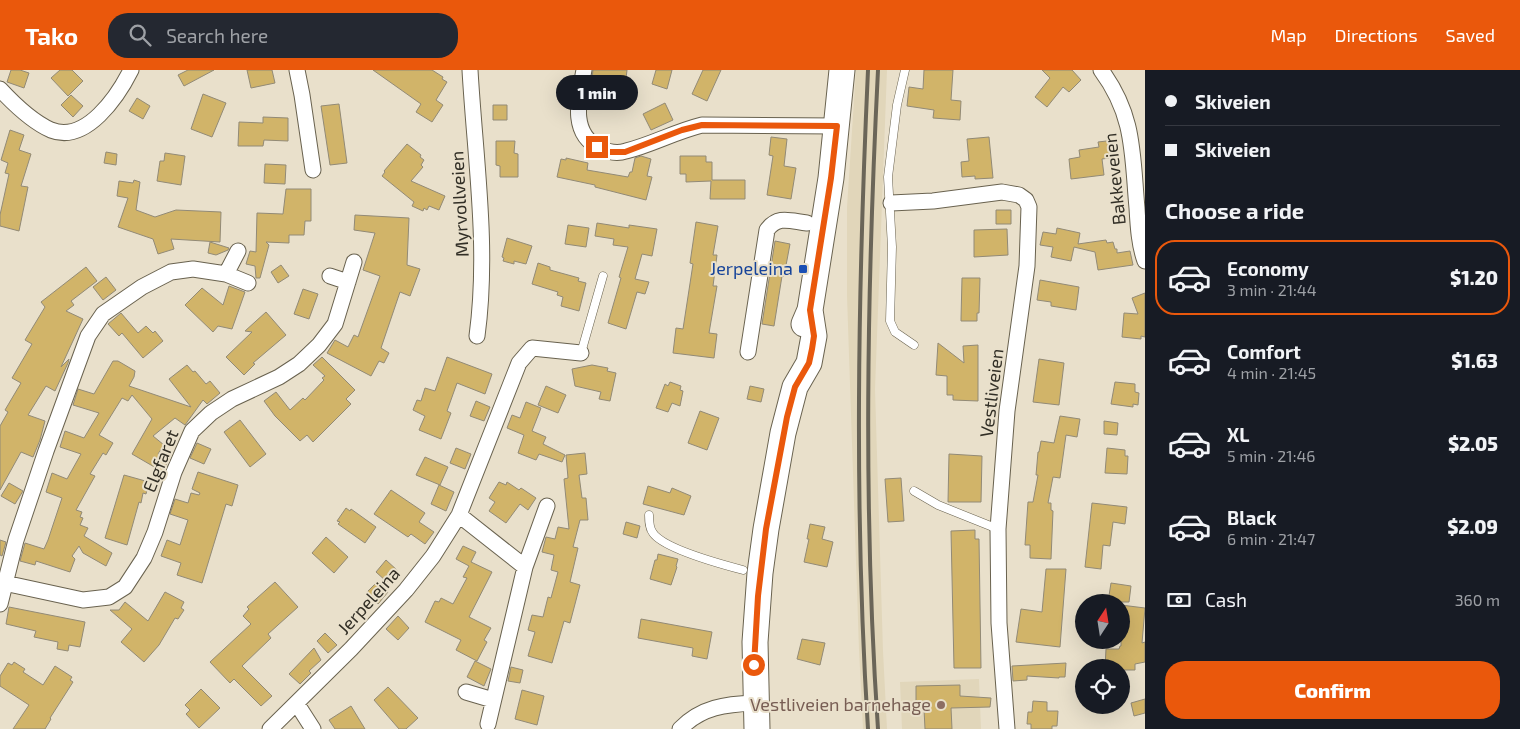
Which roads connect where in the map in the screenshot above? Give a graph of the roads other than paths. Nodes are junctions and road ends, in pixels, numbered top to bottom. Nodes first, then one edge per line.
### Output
1 (131, 70) edge
2 (296, 70) edge
3 (470, 70) edge
4 (584, 70) edge
5 (842, 70) edge
6 (905, 70) edge
7 (1102, 70) edge
8 (0, 89) edge
9 (837, 126) junction
10 (313, 170) dead end
11 (891, 203) junction
12 (807, 223) dead end
13 (238, 251) dead end
14 (1145, 261) edge
15 (354, 262) dead end
16 (226, 274) junction
17 (330, 276) dead end
18 (603, 276) dead end
19 (348, 282) junction
20 (248, 283) dead end
21 (477, 336) dead end
22 (914, 345) dead end
23 (748, 352) dead end
24 (581, 353) joint
25 (914, 492) dead end
26 (546, 506) dead end
27 (459, 515) junction
28 (649, 515) dead end
29 (998, 529) junction
30 (525, 567) junction
31 (743, 570) dead end
32 (2, 583) edge
33 (0, 604) edge
34 (466, 692) dead end
35 (493, 700) junction
36 (297, 704) junction
37 (756, 704) junction
38 (488, 724) dead end
39 (270, 729) edge
40 (313, 729) edge
41 (680, 729) edge
42 (757, 729) edge
43 (1007, 729) edge

1 - 8 street
2 - 10 street
3 - 21 street, Myrvollveien
4 - 9 street
5 - 9 main road
6 - 11 lane
7 - 14 street, Bakkeveien
9 - 37 main road
11 - 22 lane
11 - 29 street, Vestliveien
12 - 23 street
13 - 16 street
15 - 19 street, Elgfaret
16 - 20 street
16 - 32 street
17 - 19 street
18 - 24 lane, Jerpeleina
19 - 32 street, Elgfaret
24 - 27 street, Jerpeleina
25 - 29 lane
26 - 30 street
27 - 30 street
27 - 36 street, Jerpeleina
28 - 31 lane
29 - 43 street, Vestliveien
30 - 35 street
32 - 33 street
34 - 35 street
35 - 38 street
36 - 39 street, Jerpeleina
36 - 40 street
37 - 41 street
37 - 42 main road

